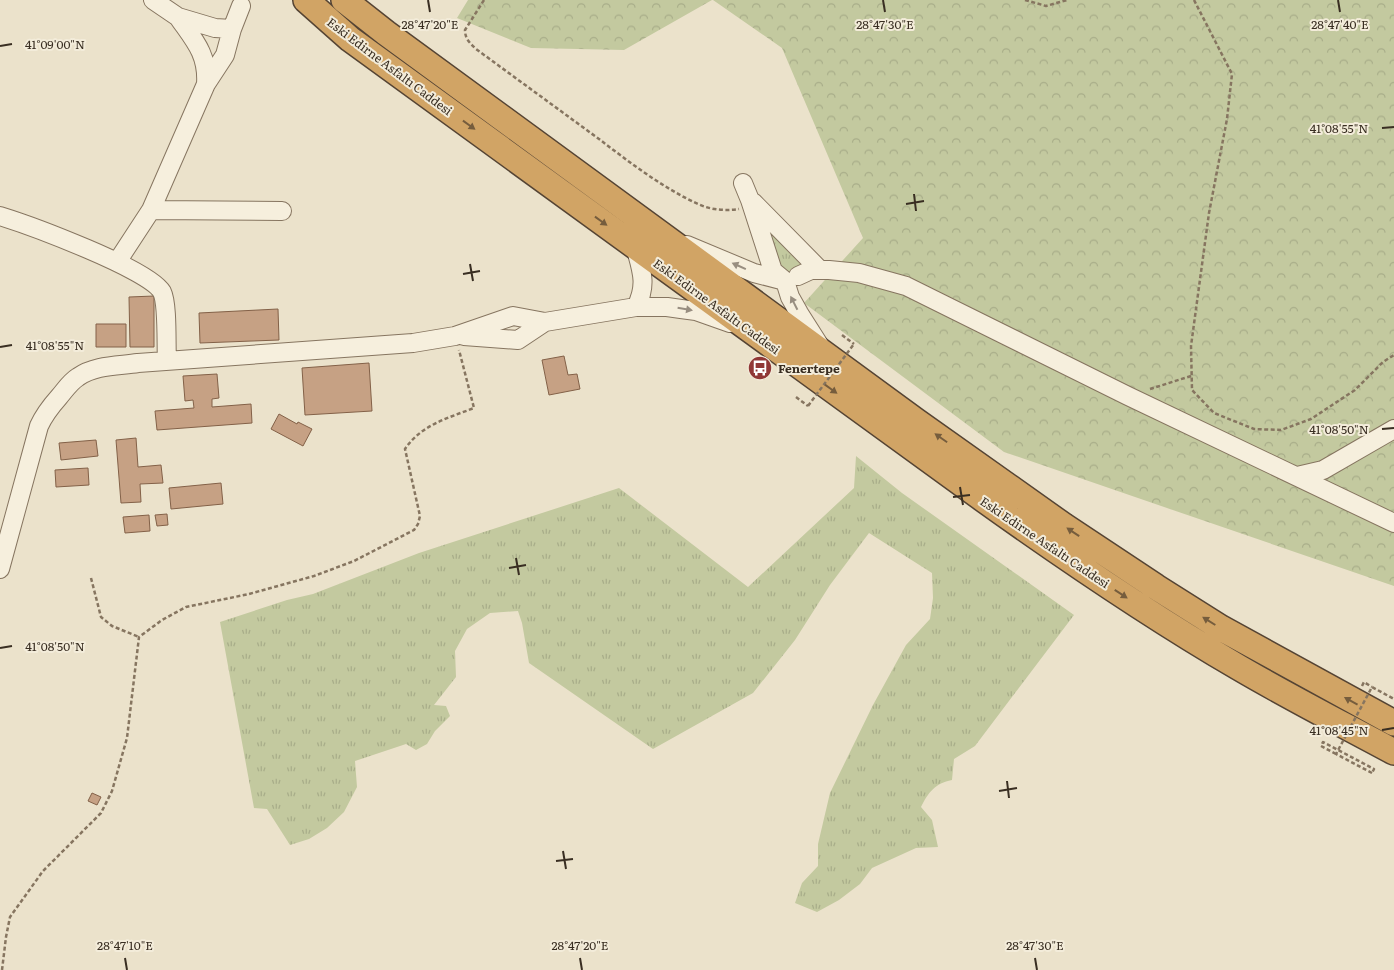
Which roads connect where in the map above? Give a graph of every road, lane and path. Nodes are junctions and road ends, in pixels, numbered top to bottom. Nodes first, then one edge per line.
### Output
1 (153, 0) edge
2 (306, 0) edge
3 (344, 0) edge
4 (484, 0) edge
5 (1025, 0) edge
6 (1067, 0) edge
7 (1194, 0) edge
8 (241, 6) dead end
9 (178, 17) junction
10 (232, 29) junction
11 (206, 84) junction
12 (742, 183) dead end
13 (752, 203) junction
14 (152, 210) junction
15 (282, 211) dead end
16 (0, 216) edge
17 (663, 235) junction
18 (635, 246) junction
19 (117, 262) junction
20 (819, 269) junction
21 (791, 278) junction
22 (636, 307) junction
23 (752, 331) junction
24 (842, 335) dead end
25 (455, 336) junction
26 (825, 353) junction
27 (1394, 355) edge
28 (167, 361) junction
29 (1191, 376) junction
30 (1128, 396) junction
31 (796, 397) dead end
32 (1394, 429) edge
33 (1297, 476) junction
34 (1394, 523) edge
35 (0, 569) edge
36 (91, 578) dead end
37 (139, 637) junction
38 (1394, 699) edge
39 (1394, 723) edge
40 (1394, 752) edge
41 (1336, 754) junction
42 (2, 970) edge

1 - 9 street
2 -> 18 highway, Eski Edirne Asfaltı Caddesi
3 - 17 highway, Eski Edirne Asfaltı Caddesi
4 - 13 path
5 - 6 path
7 - 29 path
8 - 10 street
9 - 10 street
9 - 11 street
10 - 11 street
11 - 14 street
12 - 13 street
13 - 20 street
13 - 21 street
14 - 15 street
14 - 19 street
16 - 19 street
21 -> 17 street
17 - 26 highway, Eski Edirne Asfaltı Caddesi
18 - 22 street
18 - 23 highway, Eski Edirne Asfaltı Caddesi
19 - 28 street
20 - 21 street
20 - 30 street
26 -> 21 street
22 -> 23 street
22 - 25 street
23 -> 40 highway, Eski Edirne Asfaltı Caddesi
24 - 31 path, bridge
25 - 28 street
25 - 37 path
39 -> 26 highway, Eski Edirne Asfaltı Caddesi
27 - 29 path
28 - 35 street
29 - 30 path
30 - 33 street
32 - 33 street
33 - 34 street
36 - 37 path
37 - 42 path
38 - 41 path, bridge
41 - 41 path, bridge

